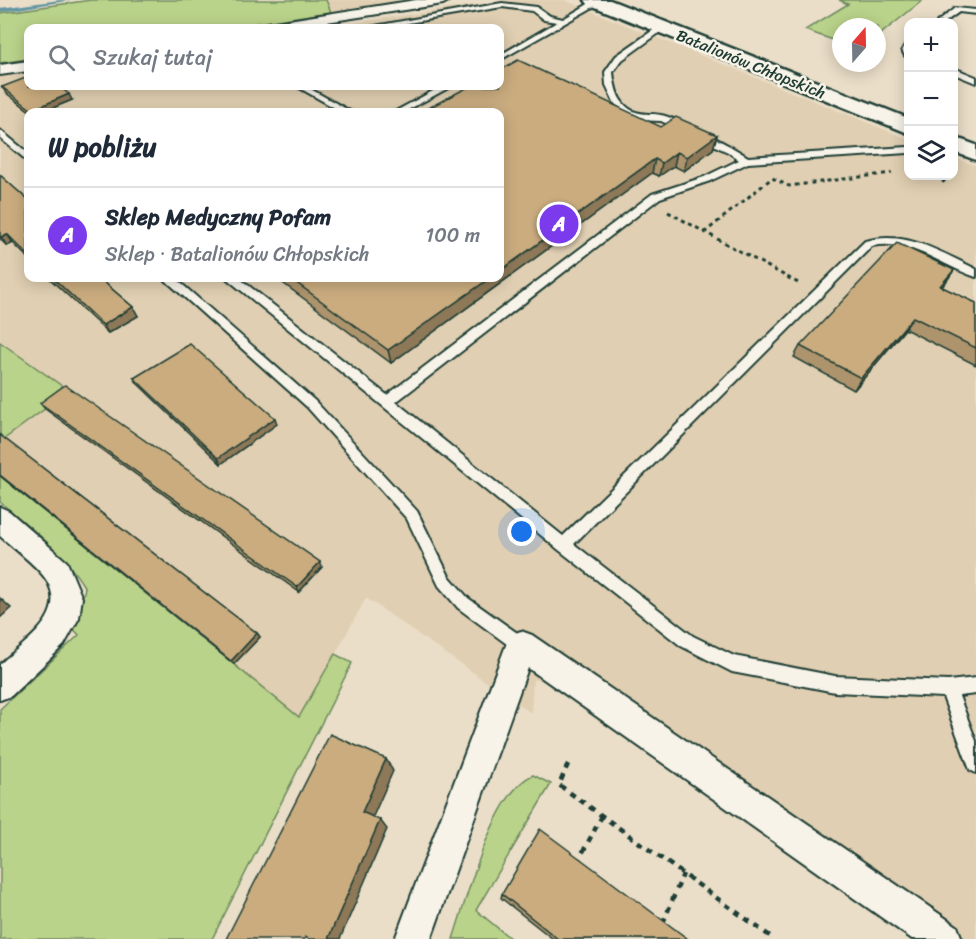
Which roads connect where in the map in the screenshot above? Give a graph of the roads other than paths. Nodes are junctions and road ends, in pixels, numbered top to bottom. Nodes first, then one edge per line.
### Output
1 (443, 0) edge
2 (596, 1) edge
3 (976, 12) edge
4 (947, 18) edge
5 (561, 21) junction
6 (289, 24) edge
7 (391, 24) edge
8 (662, 28) junction
9 (504, 56) edge
10 (24, 67) edge
11 (0, 70) edge
12 (956, 72) edge
13 (976, 80) edge
14 (307, 90) edge
15 (440, 90) edge
16 (341, 108) edge
17 (406, 108) edge
18 (904, 124) edge
19 (0, 133) edge
20 (958, 146) edge
21 (904, 150) edge
22 (976, 153) edge
23 (24, 154) edge
24 (746, 160) junction
25 (976, 273) edge
26 (173, 282) edge
27 (237, 282) edge
28 (387, 402) junction
29 (0, 519) edge
30 (564, 544) junction
31 (521, 645) junction
32 (0, 685) edge
33 (976, 686) edge
34 (948, 689) junction
35 (976, 764) edge
36 (413, 939) edge
37 (944, 939) edge

1 - 6 street
2 - 5 lane
2 - 8 street, Batalionów Chłopskich
3 - 4 lane
5 - 7 lane
5 - 9 lane
8 - 18 street, Batalionów Chłopskich
8 - 24 lane
10 - 11 street
12 - 13 lane
14 - 16 lane
15 - 17 lane
19 - 23 lane
20 - 22 street
21 - 24 lane
24 - 28 lane
25 - 30 lane
26 - 31 lane
27 - 28 lane
28 - 30 lane
29 - 32 street
30 - 34 lane
31 - 36 street
31 - 37 street
33 - 34 lane
34 - 35 lane

